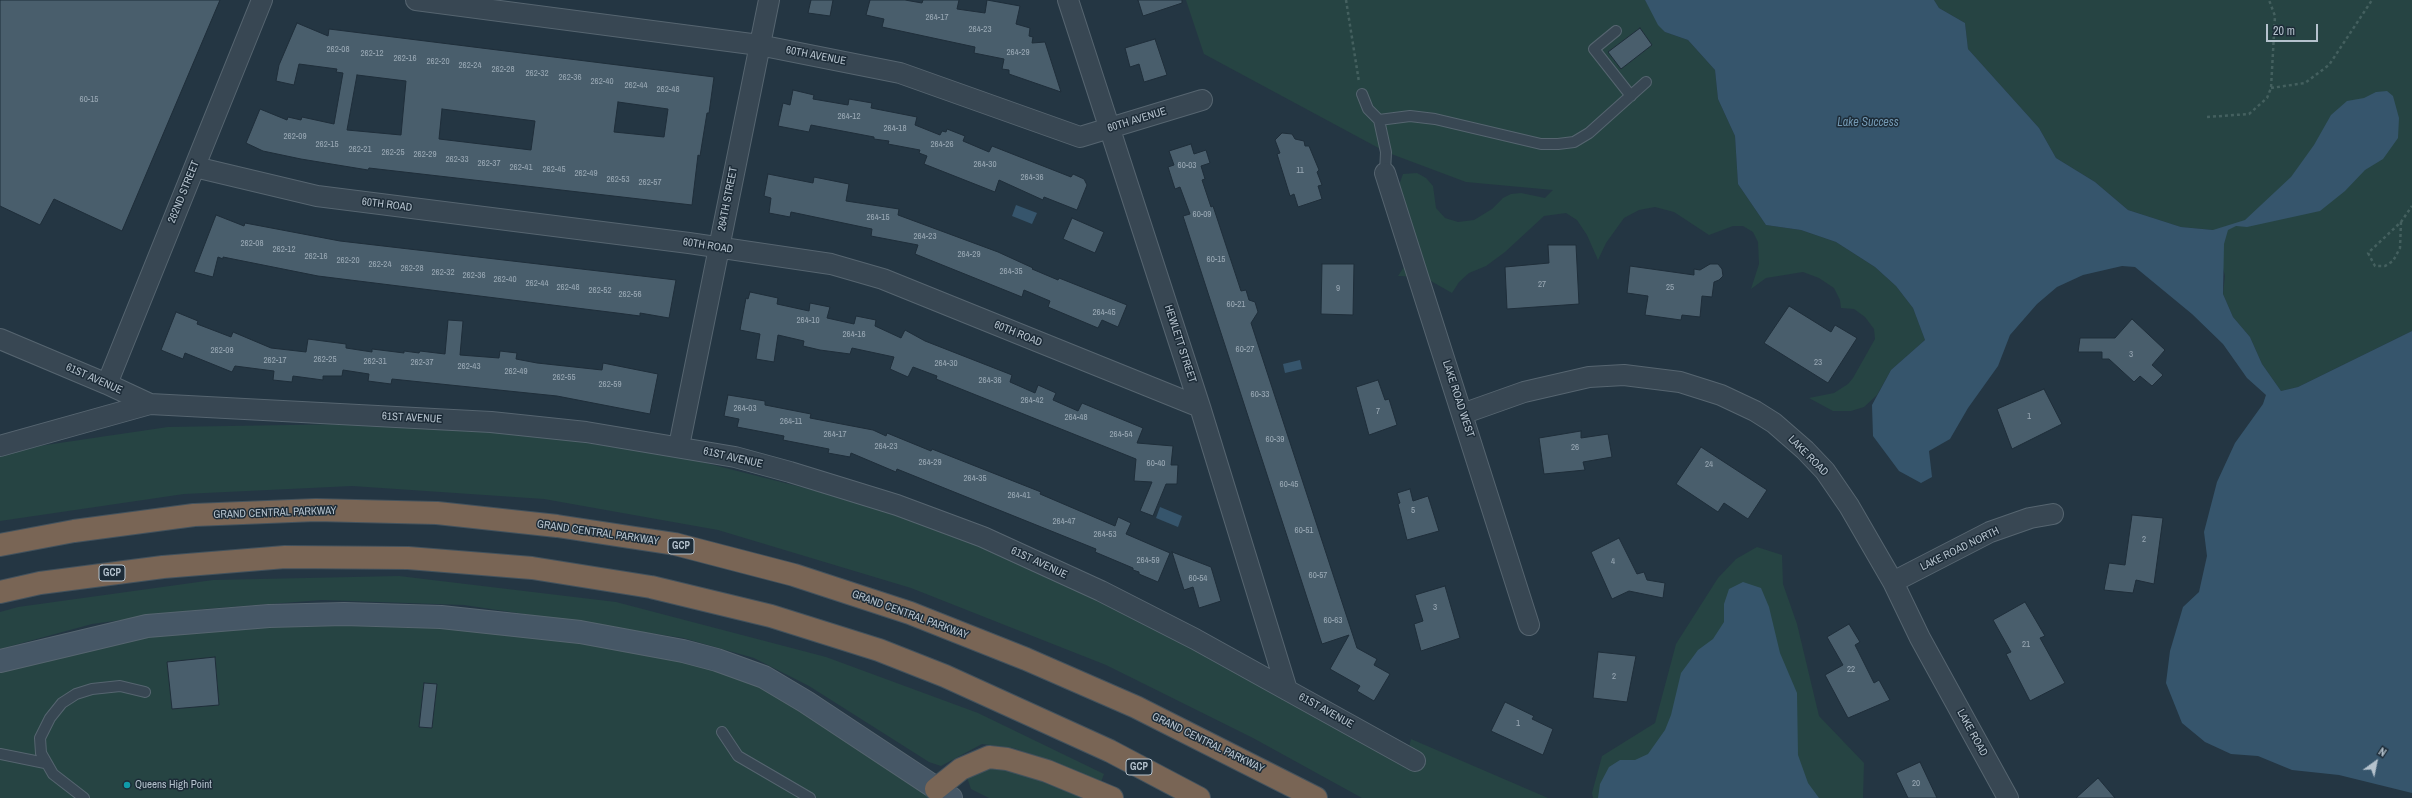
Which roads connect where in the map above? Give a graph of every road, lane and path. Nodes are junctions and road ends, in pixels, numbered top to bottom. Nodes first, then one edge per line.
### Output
1 (262, 0) edge
2 (416, 0) edge
3 (769, 0) edge
4 (1068, 0) edge
5 (1346, 0) edge
6 (2269, 0) edge
7 (2372, 0) edge
8 (1616, 31) dead end
9 (759, 45) junction
10 (1646, 82) dead end
11 (2271, 88) junction
12 (1362, 94) joint
13 (1631, 96) junction
14 (1202, 100) dead end
15 (2207, 117) dead end
16 (1380, 120) junction
17 (1110, 128) junction
18 (194, 167) junction
19 (1385, 173) joint
20 (2412, 206) edge
21 (2401, 222) junction
22 (719, 247) junction
23 (0, 339) edge
24 (107, 384) junction
25 (150, 404) junction
26 (1200, 407) junction
27 (1462, 414) junction
28 (0, 446) edge
29 (679, 446) junction
30 (2053, 514) dead end
31 (0, 545) edge
32 (1893, 582) junction
33 (0, 592) edge
34 (1529, 625) dead end
35 (0, 661) edge
36 (1287, 690) junction
37 (145, 692) dead end
38 (722, 732) dead end
39 (0, 754) edge
40 (1415, 761) dead end
41 (45, 763) junction
42 (943, 794) edge
43 (84, 798) edge
44 (810, 798) edge
45 (1112, 798) edge
46 (1198, 798) edge
47 (1316, 798) edge
48 (2008, 798) edge

1 - 18 street, 262ND STREET
2 - 9 street, 60TH AVENUE
3 - 9 street, 264TH STREET
4 - 17 street, HEWLETT STREET
5 - 12 path
6 - 11 path
7 - 11 path
8 - 13 lane
9 - 17 street, 60TH AVENUE
9 - 22 street, 264TH STREET
10 - 13 lane
11 - 15 path
12 - 16 lane
13 - 16 lane
14 - 17 street, 60TH AVENUE
16 - 19 lane
17 - 26 street, HEWLETT STREET
18 - 22 street, 60TH ROAD
18 - 24 street, 262ND STREET
19 - 27 street, LAKE ROAD WEST
20 - 21 path
21 - 21 path
22 - 26 street, 60TH ROAD
22 - 29 street, 264TH STREET
23 - 24 street, 61ST AVENUE
24 - 25 street, 61ST AVENUE
25 - 28 street
25 - 29 street, 61ST AVENUE
26 - 36 street, HEWLETT STREET
27 - 32 street, LAKE ROAD
27 - 34 street, LAKE ROAD WEST
29 - 36 street, 61ST AVENUE
30 - 32 street, LAKE ROAD NORTH
31 - 47 highway, GRAND CENTRAL PARKWAY / GCP
32 - 48 street, LAKE ROAD
33 - 46 highway, GCP
35 - 42 main road
36 - 40 street, 61ST AVENUE
37 - 41 lane
38 - 44 lane
39 - 41 lane
41 - 43 lane
42 - 45 highway

